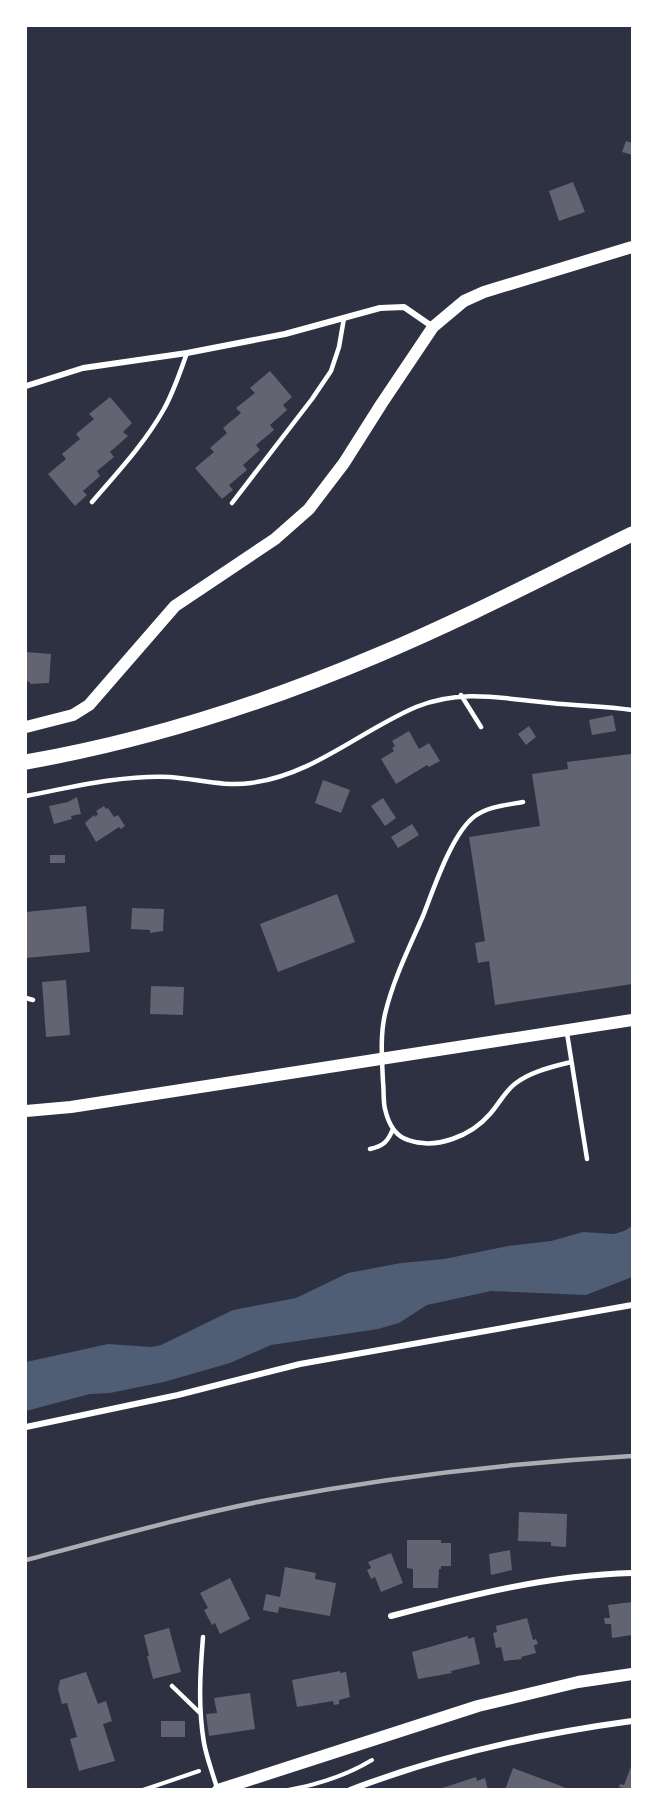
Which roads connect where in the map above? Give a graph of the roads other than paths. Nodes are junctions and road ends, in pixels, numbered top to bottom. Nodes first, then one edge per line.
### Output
1 (633, 247) edge
2 (344, 318) junction
3 (433, 327) junction
4 (187, 352) junction
5 (26, 386) edge
6 (92, 502) dead end
7 (232, 504) dead end
8 (633, 534) edge
9 (461, 695) junction
10 (633, 710) edge
11 (26, 727) edge
12 (481, 727) dead end
13 (26, 762) edge
14 (26, 796) edge
15 (523, 802) dead end
16 (26, 998) edge
17 (33, 1000) dead end
18 (633, 1020) edge
19 (566, 1030) junction
20 (382, 1058) junction
21 (571, 1062) junction
22 (26, 1111) edge
23 (393, 1129) junction
24 (370, 1149) dead end
25 (587, 1159) dead end
26 (633, 1305) edge
27 (26, 1427) edge
28 (633, 1574) edge
29 (391, 1616) dead end
30 (203, 1637) dead end
31 (633, 1674) edge
32 (172, 1686) dead end
33 (200, 1713) junction
34 (633, 1720) edge
35 (217, 1790) edge
36 (350, 1790) edge

1 - 3 main road
2 - 3 street
2 - 4 street
2 - 7 lane
3 - 11 main road
4 - 5 street
4 - 6 lane
8 - 13 main road
9 - 10 lane
9 - 12 lane
9 - 14 lane
15 - 20 lane
16 - 17 lane
18 - 19 main road
19 - 20 main road
19 - 21 lane
20 - 22 main road
20 - 23 lane
21 - 23 lane
21 - 25 lane
23 - 24 lane
26 - 27 street
28 - 29 street
30 - 33 lane
31 - 35 main road
32 - 33 lane
33 - 35 lane
34 - 36 street

